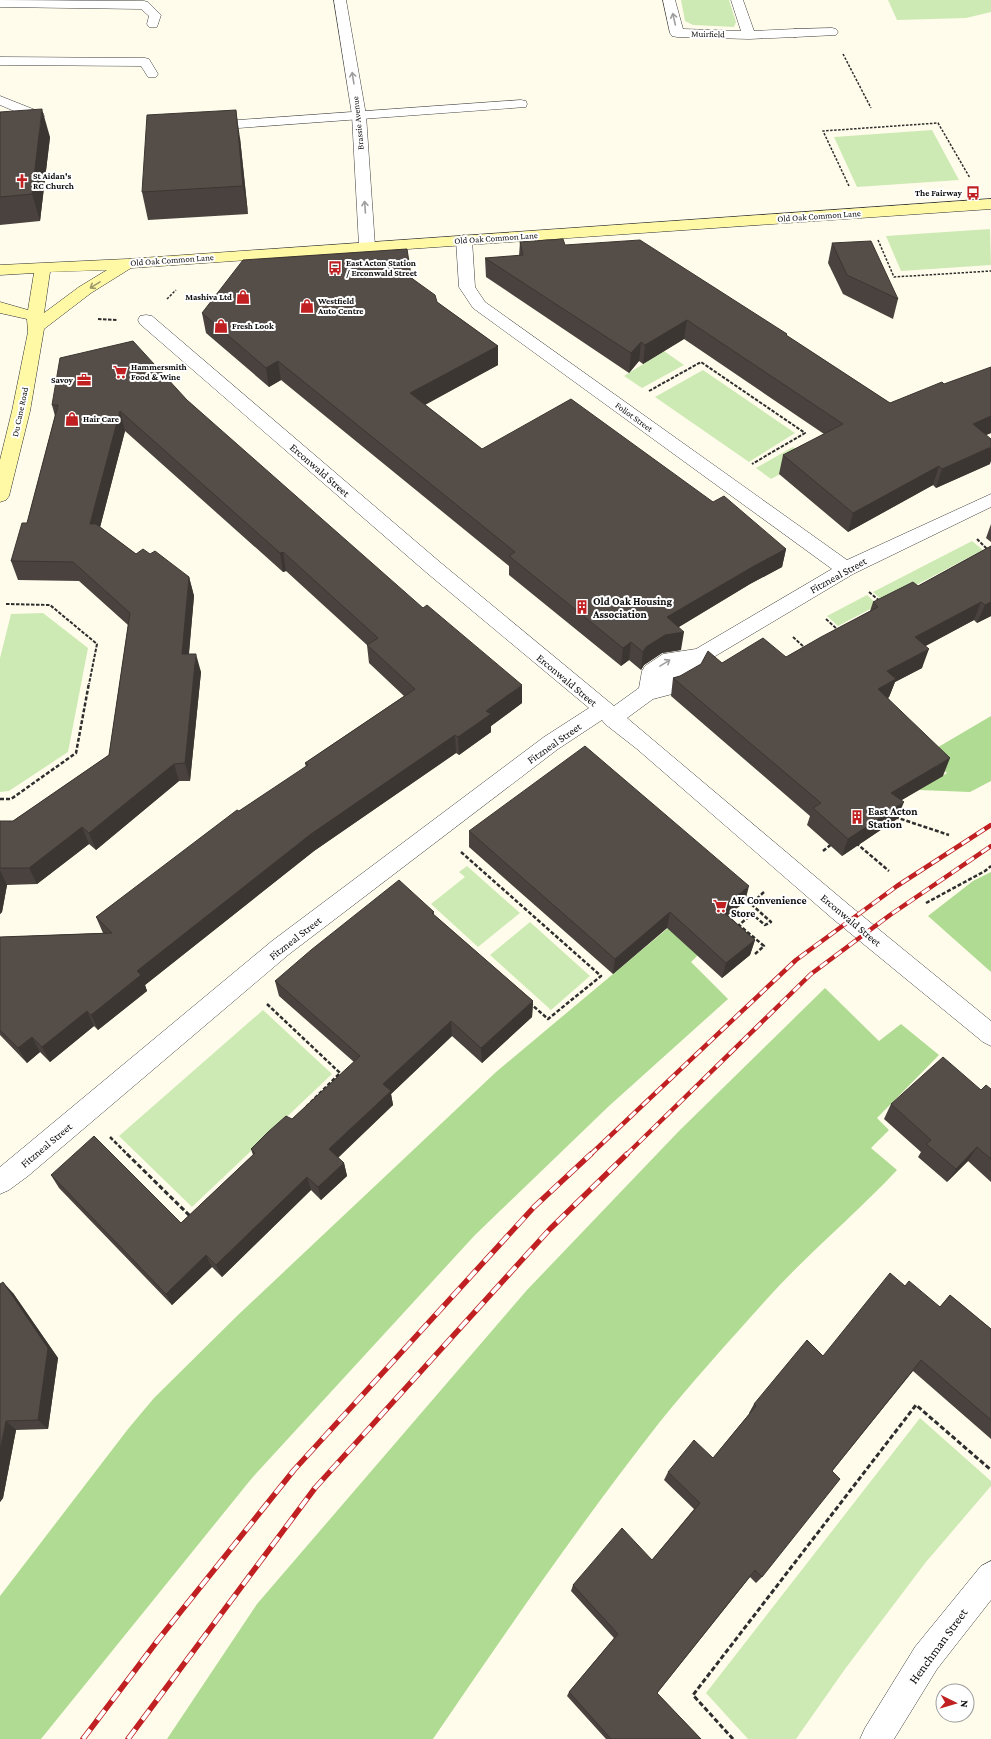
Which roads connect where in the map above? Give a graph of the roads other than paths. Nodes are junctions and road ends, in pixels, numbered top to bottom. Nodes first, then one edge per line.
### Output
1 (340, 0) edge
2 (669, 0) edge
3 (737, 0) edge
4 (0, 3) edge
5 (153, 24) dead end
6 (832, 32) road end
7 (795, 33) joint
8 (749, 34) junction
9 (0, 61) edge
10 (152, 74) dead end
11 (0, 100) edge
12 (521, 104) dead end
13 (359, 115) junction
14 (38, 116) edge
15 (201, 127) edge
16 (988, 204) edge
17 (464, 240) junction
18 (367, 246) junction
19 (127, 264) junction
20 (43, 268) junction
21 (0, 270) edge
22 (0, 307) edge
23 (146, 320) road end
24 (35, 322) junction
25 (0, 496) edge
26 (991, 500) edge
27 (846, 569) junction
28 (607, 714) junction
29 (991, 1035) edge
30 (0, 1182) edge
31 (991, 1576) edge
32 (876, 1739) edge

13 -> 1 street, Brassie Avenue
8 -> 2 street, Muirfield
3 - 8 street
4 - 5 lane
6 - 7 lane
7 - 8 street, Muirfield
9 - 10 lane
11 - 14 lane
12 - 13 lane
13 - 15 lane
18 -> 13 street, Brassie Avenue
16 - 17 street, Old Oak Common Lane
17 - 18 street, Old Oak Common Lane
17 - 27 street, Foliot Street
18 - 19 street, Old Oak Common Lane
19 - 20 street, Old Oak Common Lane
19 -> 24 street
20 - 21 street, Old Oak Common Lane
20 - 24 street, Du Cane Road
22 - 24 street
23 - 28 street, Erconwald Street
24 - 25 street, Du Cane Road
26 - 27 street, Fitzneal Street
27 - 28 street, Fitzneal Street
28 - 29 street, Erconwald Street
28 - 30 street, Fitzneal Street
31 - 32 street, Henchman Street

